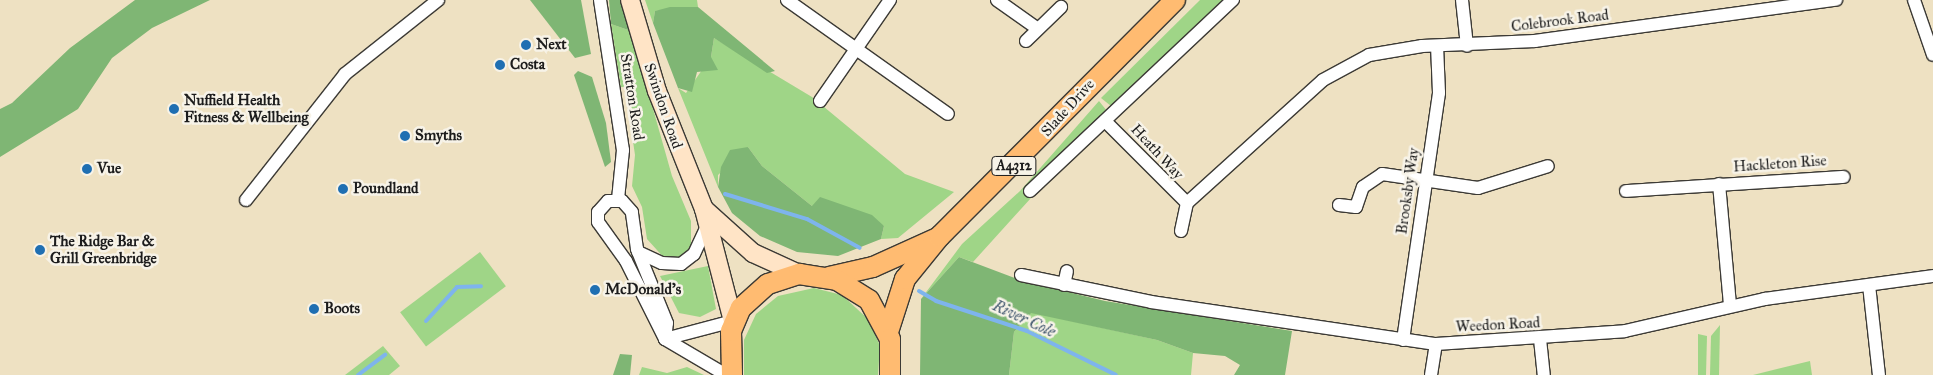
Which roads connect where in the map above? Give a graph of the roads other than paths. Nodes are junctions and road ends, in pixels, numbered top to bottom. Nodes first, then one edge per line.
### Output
1 (438, 0) edge
2 (600, 0) edge
3 (630, 0) edge
4 (787, 0) edge
5 (890, 0) edge
6 (997, 0) edge
7 (1175, 0) edge
8 (1233, 0) edge
9 (1462, 0) edge
10 (1836, 0) edge
11 (1914, 0) edge
12 (1061, 7) dead end
13 (1038, 29) junction
14 (1026, 41) dead end
15 (1437, 46) junction
16 (1467, 46) junction
17 (857, 48) junction
18 (1933, 55) edge
19 (820, 101) dead end
20 (948, 114) dead end
21 (1105, 121) junction
22 (1548, 166) dead end
23 (1844, 177) dead end
24 (1426, 181) junction
25 (1719, 184) junction
26 (1030, 191) dead end
27 (1626, 191) dead end
28 (618, 199) junction
29 (246, 200) dead end
30 (1187, 203) junction
31 (1339, 205) dead end
32 (704, 209) junction
33 (632, 221) junction
34 (706, 228) junction
35 (1181, 232) dead end
36 (609, 233) junction
37 (940, 236) junction
38 (638, 252) junction
39 (1067, 271) dead end
40 (798, 274) junction
41 (1020, 274) dead end
42 (1933, 276) edge
43 (827, 277) junction
44 (1064, 284) junction
45 (1870, 285) junction
46 (1730, 305) junction
47 (733, 321) junction
48 (888, 332) junction
49 (665, 339) junction
50 (1540, 339) junction
51 (1403, 340) junction
52 (1436, 344) junction
53 (893, 369) edge
54 (726, 375) edge
55 (732, 375) edge
56 (1431, 375) edge
57 (1544, 375) edge
58 (1879, 375) edge

1 - 29 street
2 - 28 street, Stratton Road
3 - 32 main road, Swindon Road
4 - 17 street
5 - 17 street
6 - 13 street
7 - 37 main road, Slade Drive / A4312
8 - 21 street, Slade Drive
9 - 16 street
10 - 16 street, Colebrook Road
11 - 18 street
12 - 13 street
13 - 14 street
15 - 16 street, Colebrook Road
15 - 24 street, Brooksby Way
15 - 30 street, Colebrook Road
17 - 19 street
17 - 20 street
21 - 26 street, Slade Drive
21 - 30 street, Heath Way
22 - 24 street
23 - 25 street, Hackleton Rise
24 - 31 street
24 - 51 street, Brooksby Way
25 - 27 street, Hackleton Rise
25 - 46 street, Hackleton Rise
28 - 33 street
28 - 36 street
30 - 35 street
32 - 34 main road, Swindon Road
32 - 40 main road, Swindon Road
33 - 36 street
33 - 38 street
34 - 38 street
34 - 47 main road, Swindon Road
36 - 49 street
37 - 43 main road, Slade Drive / A4312
37 - 48 main road, Slade Drive / A4312
38 - 49 street
39 - 44 street
40 - 43 main road, A4312
40 - 47 main road, A4312
41 - 44 street, Weedon Road
42 - 45 street, Weedon Road
43 - 48 main road, A4312
44 - 51 street, Weedon Road
45 - 46 street, Weedon Road
45 - 58 street
46 - 50 street, Weedon Road
47 - 49 street
47 - 55 main road
48 - 53 main road, A4312
49 - 54 street
50 - 52 street, Weedon Road
50 - 57 street
51 - 52 street, Weedon Road
52 - 56 street

